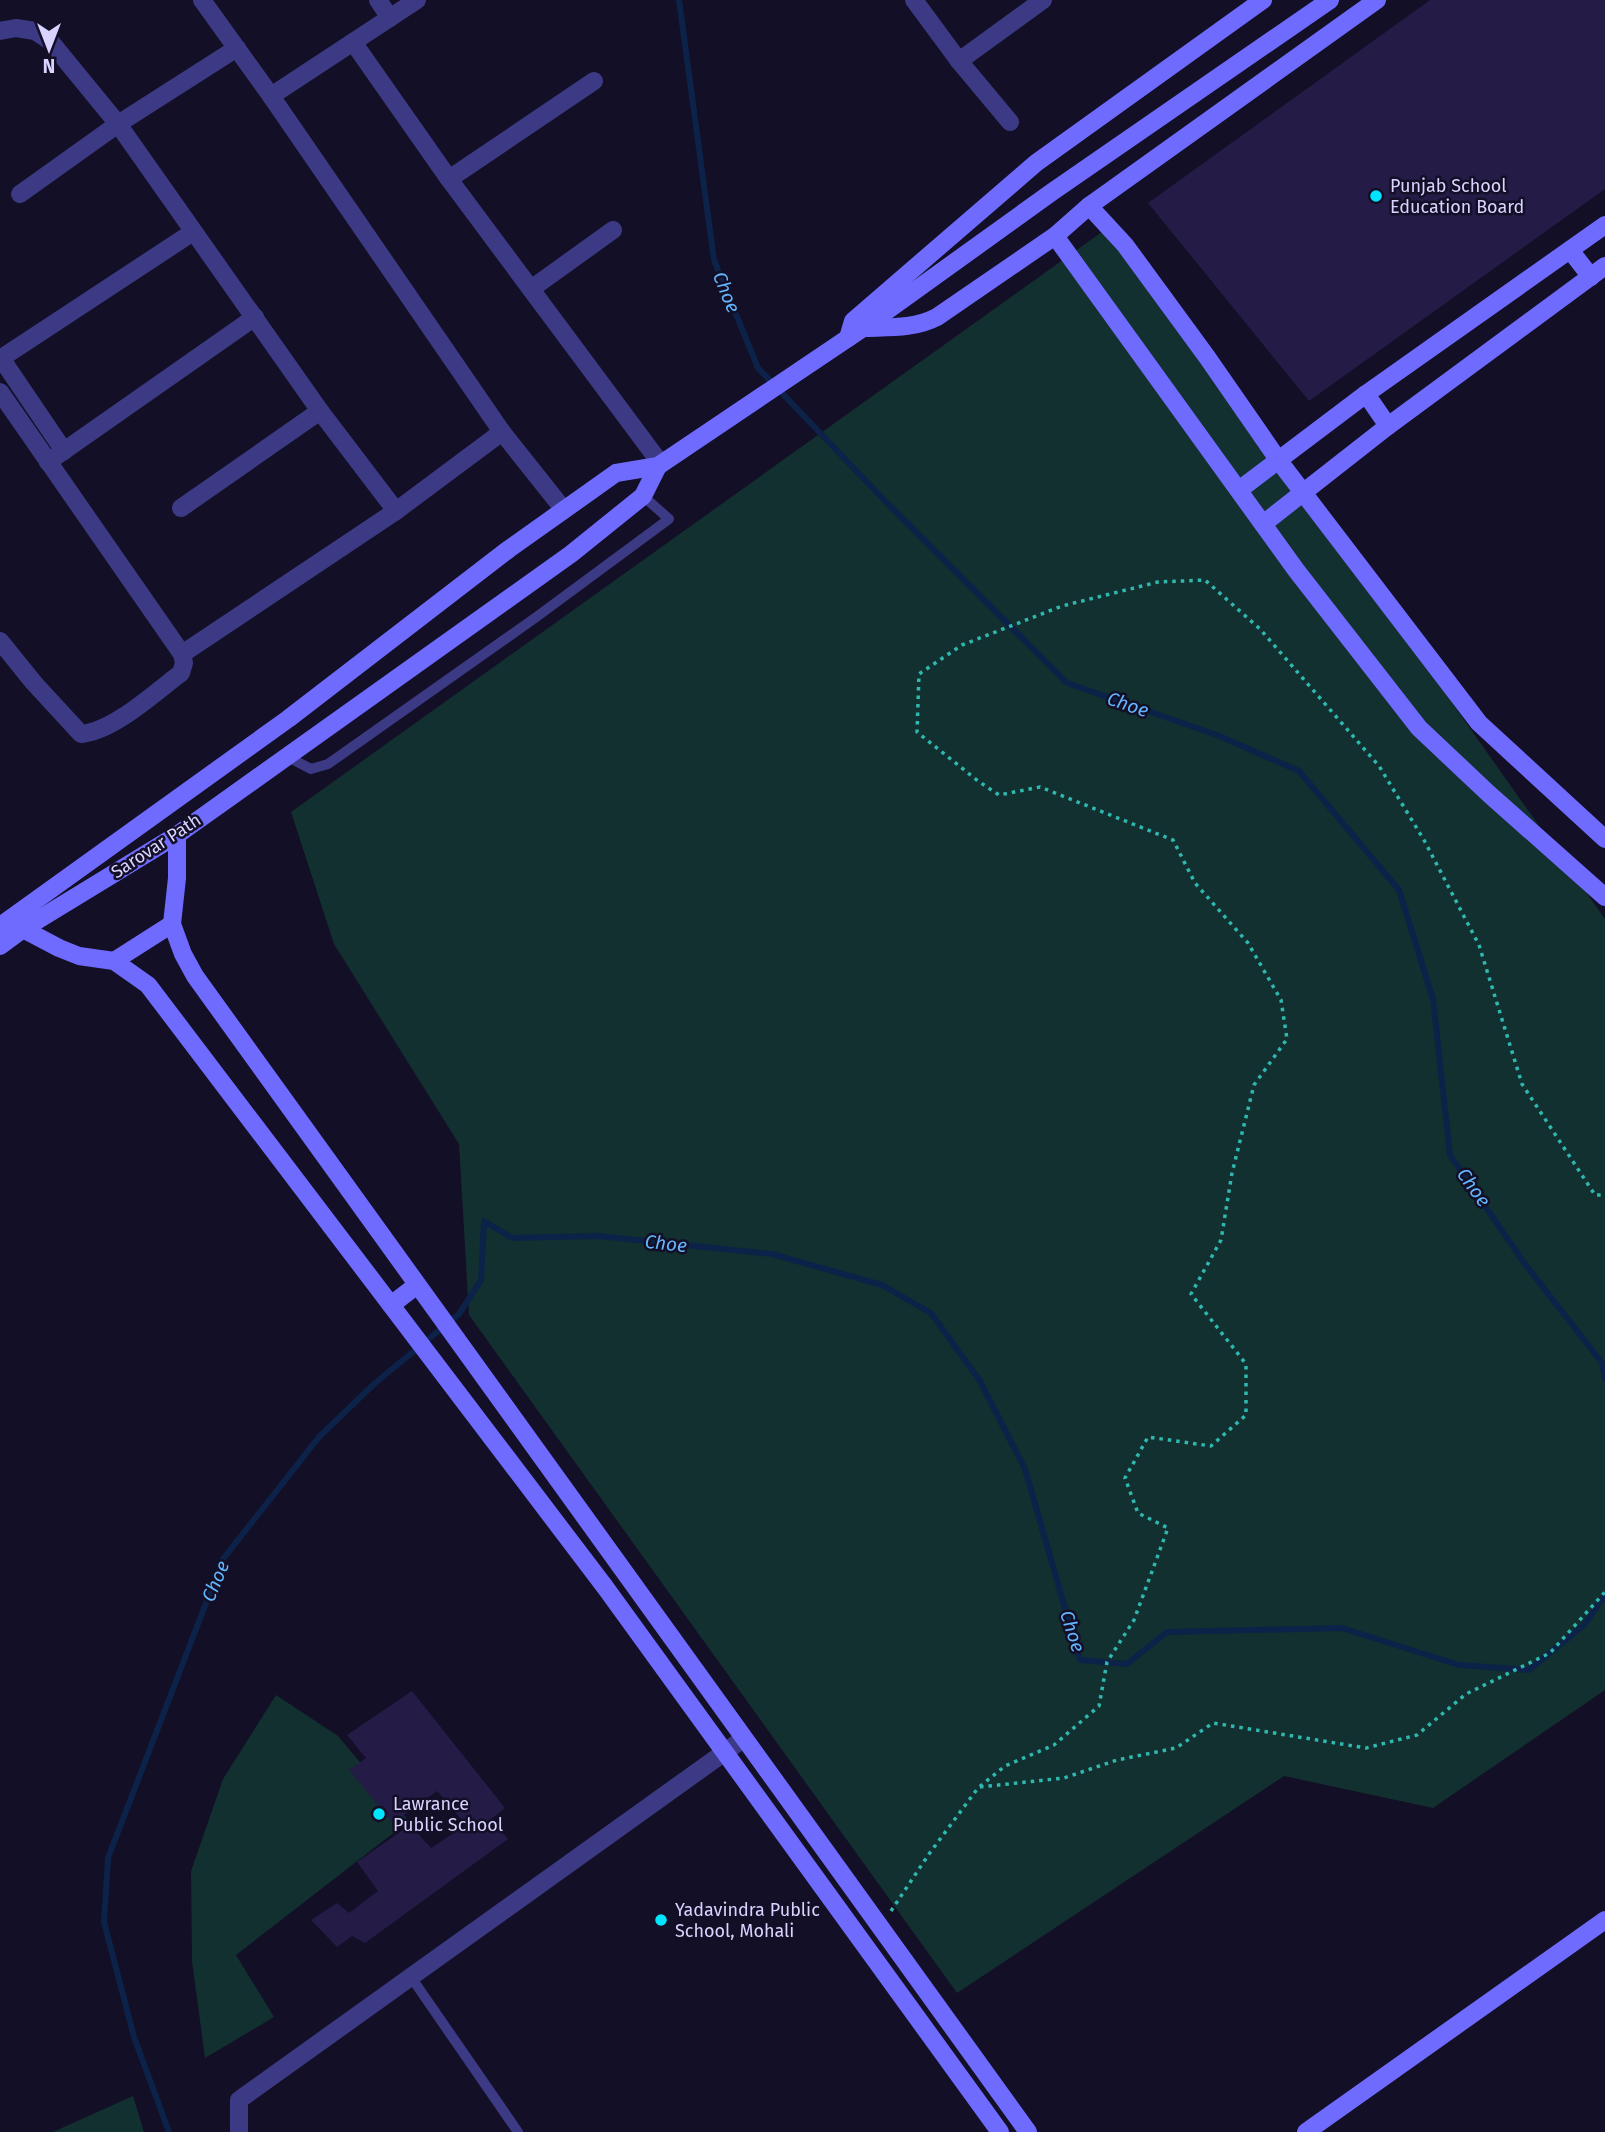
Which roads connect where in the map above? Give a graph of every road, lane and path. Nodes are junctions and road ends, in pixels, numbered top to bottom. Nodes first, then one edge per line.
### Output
1 (202, 0) edge
2 (378, 0) edge
3 (417, 0) edge
4 (914, 0) edge
5 (1044, 0) edge
6 (1263, 0) edge
7 (1330, 0) edge
8 (1377, 0) edge
9 (390, 18) junction
10 (0, 31) edge
11 (353, 42) junction
12 (237, 48) junction
13 (959, 61) junction
14 (594, 82) dead end
15 (271, 96) junction
16 (1010, 122) dead end
17 (118, 124) junction
18 (449, 179) junction
19 (20, 194) dead end
20 (1089, 206) junction
21 (1605, 225) edge
22 (613, 230) dead end
23 (193, 232) junction
24 (1055, 236) junction
25 (1570, 250) junction
26 (1598, 272) edge
27 (531, 289) junction
28 (255, 317) junction
29 (856, 333) junction
30 (0, 358) edge
31 (0, 392) edge
32 (1366, 394) junction
33 (320, 411) junction
34 (1388, 426) junction
35 (502, 432) junction
36 (64, 451) junction
37 (1279, 461) junction
38 (48, 462) junction
39 (659, 465) junction
40 (1239, 490) junction
41 (1302, 493) junction
42 (643, 496) junction
43 (181, 508) dead end
44 (564, 510) junction
45 (396, 511) junction
46 (1263, 524) junction
47 (0, 641) edge
48 (182, 654) junction
49 (286, 756) junction
50 (177, 835) junction
51 (1605, 839) edge
52 (1605, 897) edge
53 (172, 924) junction
54 (0, 926) edge
55 (23, 929) junction
56 (0, 946) edge
57 (114, 961) junction
58 (1605, 1195) edge
59 (421, 1291) junction
60 (394, 1310) junction
61 (571, 1500) junction
62 (551, 1516) junction
63 (1605, 1592) edge
64 (743, 1739) junction
65 (726, 1751) junction
66 (978, 1788) junction
67 (1605, 1920) edge
68 (880, 1928) junction
69 (411, 1977) junction
70 (239, 2132) edge
71 (519, 2132) edge
72 (1000, 2132) edge
73 (1028, 2132) edge
74 (1306, 2132) edge

1 - 12 street
2 - 9 street
3 - 9 street
4 - 13 street
5 - 13 street
6 - 29 main road
7 - 29 main road
8 - 20 main road
9 - 11 street
10 - 17 street
11 - 15 street
11 - 18 street
12 - 15 street
12 - 17 street
13 - 16 street
14 - 18 street
15 - 35 street
17 - 19 street
17 - 23 street
18 - 27 street
20 - 24 main road
20 - 37 main road
21 - 25 main road
22 - 27 street
23 - 28 street
23 - 30 street
24 - 29 main road
24 - 40 main road
25 - 26 main road
25 - 32 main road
26 - 34 main road
27 - 39 street
28 - 33 street
28 - 36 street
29 - 39 main road
30 - 36 street
31 - 38 street
32 - 34 main road
32 - 37 main road
33 - 43 street
33 - 45 street
34 - 41 main road
35 - 44 street
35 - 45 street
36 - 38 street
37 - 40 main road
37 - 41 main road
38 - 48 street
39 - 42 main road
39 - 44 main road
40 - 46 main road
41 - 46 main road
41 - 51 main road
42 - 49 main road, Sarovar Path
42 - 49 lane
44 - 54 main road
45 - 48 street
46 - 52 main road
47 - 48 street
49 - 50 main road, Sarovar Path
50 - 53 main road
50 - 55 main road, Sarovar Path
53 - 57 main road
53 - 59 main road
55 - 56 main road, Sarovar Path
55 - 57 main road
57 - 60 main road
58 - 66 path
59 - 60 main road
59 - 61 main road
60 - 62 main road
61 - 62 main road
61 - 64 main road
62 - 65 main road
63 - 66 path
64 - 65 street
64 - 68 main road
65 - 69 street
65 - 72 main road
66 - 68 path
67 - 74 main road
68 - 73 main road
69 - 70 street
69 - 71 lane

